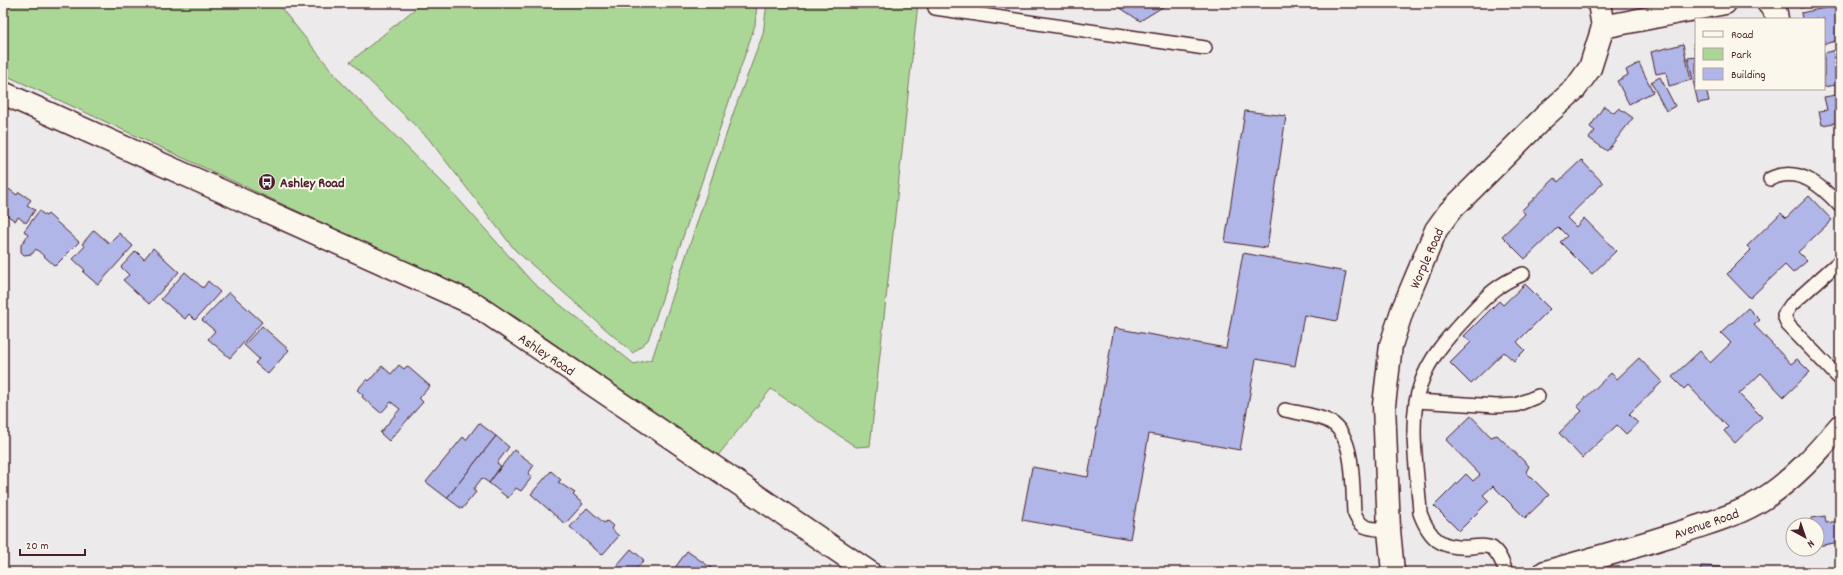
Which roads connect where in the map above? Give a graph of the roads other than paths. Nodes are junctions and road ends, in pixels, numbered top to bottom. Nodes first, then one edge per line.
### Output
1 (1599, 3) edge
2 (1725, 3) edge
3 (1768, 3) edge
4 (935, 8) dead end
5 (1777, 18) edge
6 (1603, 27) junction
7 (1206, 48) dead end
8 (3, 92) edge
9 (1770, 179) dead end
10 (1840, 206) edge
11 (1840, 261) edge
12 (1523, 274) dead end
13 (1840, 379) edge
14 (1538, 396) dead end
15 (1416, 400) junction
16 (1285, 410) dead end
17 (1840, 426) edge
18 (1389, 530) junction
19 (869, 572) edge
20 (1393, 572) edge
21 (1506, 572) edge
22 (1545, 572) edge

1 - 6 street, Worple Road
2 - 6 street
3 - 5 street
4 - 7 lane
6 - 18 street, Worple Road
8 - 19 street, Ashley Road
9 - 10 lane
11 - 13 lane
12 - 15 lane
14 - 15 lane
15 - 21 lane
16 - 18 lane
17 - 22 street, Avenue Road
18 - 20 street, Worple Road

